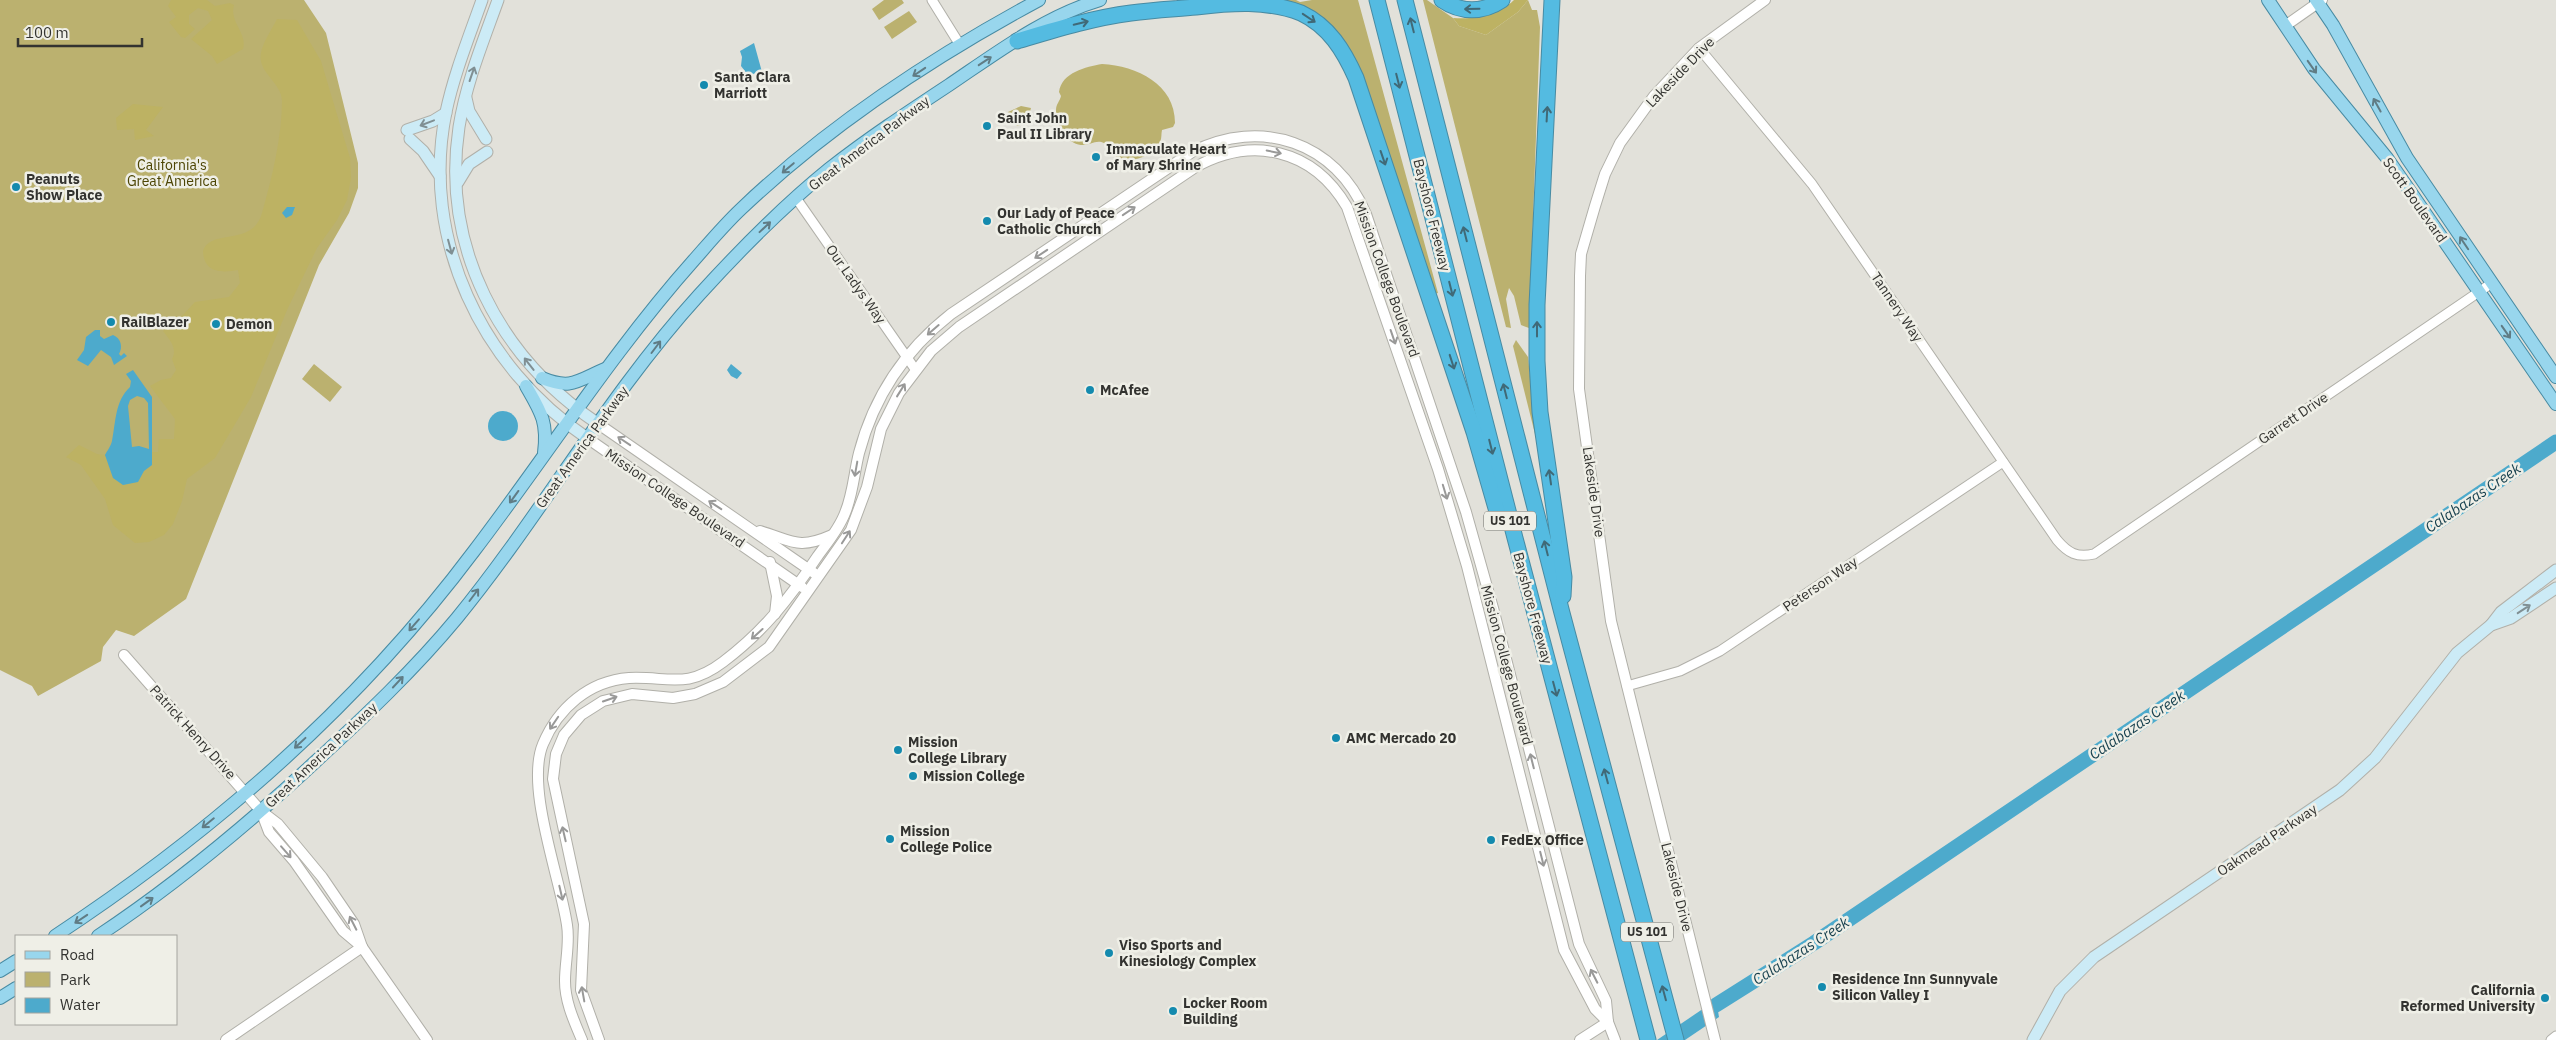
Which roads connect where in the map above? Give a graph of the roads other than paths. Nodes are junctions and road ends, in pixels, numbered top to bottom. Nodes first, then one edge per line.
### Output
1 (482, 0) edge
2 (498, 0) edge
3 (932, 0) edge
4 (1039, 0) edge
5 (1100, 0) edge
6 (1373, 0) edge
7 (1377, 0) edge
8 (1406, 0) edge
9 (1442, 0) edge
10 (1502, 0) edge
11 (1765, 0) edge
12 (2268, 0) edge
13 (1552, 1) edge
14 (2319, 1) edge
15 (2285, 26) junction
16 (1017, 41) junction
17 (960, 45) junction
18 (1389, 47) junction
19 (1699, 48) junction
20 (466, 95) junction
21 (446, 113) junction
22 (486, 139) dead end
23 (488, 152) dead end
24 (440, 177) junction
25 (457, 183) junction
26 (796, 198) junction
27 (2492, 283) junction
28 (2478, 292) junction
29 (906, 356) junction
30 (605, 369) junction
31 (915, 369) junction
32 (2556, 377) edge
33 (542, 378) junction
34 (526, 386) junction
35 (2556, 404) edge
36 (577, 409) junction
37 (598, 423) junction
38 (566, 424) junction
39 (587, 438) junction
40 (543, 458) junction
41 (2003, 462) junction
42 (752, 529) junction
43 (833, 534) junction
44 (1514, 538) junction
45 (2094, 554) joint
46 (770, 562) junction
47 (809, 569) junction
48 (2556, 570) edge
49 (819, 577) junction
50 (799, 584) junction
51 (2556, 588) edge
52 (809, 592) junction
53 (1562, 613) junction
54 (775, 614) junction
55 (2491, 625) junction
56 (124, 655) dead end
57 (1627, 686) junction
58 (246, 792) junction
59 (261, 811) junction
60 (56, 935) edge
61 (99, 935) edge
62 (362, 947) junction
63 (15, 962) edge
64 (0, 971) edge
65 (15, 989) edge
66 (0, 998) edge
67 (1608, 1022) junction
68 (2556, 1036) edge
69 (226, 1040) edge
70 (427, 1040) edge
71 (582, 1040) edge
72 (599, 1040) edge
73 (1580, 1040) edge
74 (1615, 1040) edge
75 (1648, 1040) edge
76 (1676, 1040) edge
77 (1715, 1040) edge
78 (2032, 1040) edge
79 (2551, 1040) edge

1 - 21 main road, Mission College Boulevard
20 -> 2 main road, Mission College Boulevard
3 - 17 street
4 - 17 main road, Great America Parkway
5 - 16 main road, Great America Parkway
6 - 18 highway
7 - 18 highway, Bayshore Freeway / US 101
53 -> 8 highway, Bayshore Freeway / US 101
10 -> 9 highway
11 - 19 street, Lakeside Drive
12 - 15 main road, Scott Boulevard
53 -> 13 highway
14 - 15 street
27 -> 14 main road, Scott Boulevard
15 -> 28 main road, Scott Boulevard
26 -> 16 main road, Great America Parkway
16 -> 44 highway
17 -> 30 main road, Great America Parkway
18 -> 44 highway, Bayshore Freeway / US 101
19 - 41 street, Tannery Way
19 - 57 street, Lakeside Drive
20 - 22 main road
20 - 25 main road, Mission College Boulevard
21 - 24 main road, Mission College Boulevard
21 -> 24 main road
23 - 25 main road
24 -> 34 main road, Mission College Boulevard
33 -> 25 main road, Mission College Boulevard
26 - 29 street, Our Ladys Way
37 -> 26 main road, Great America Parkway
27 - 28 street, Garrett Drive
27 - 32 main road, Scott Boulevard
28 -> 35 main road, Scott Boulevard
28 - 45 street, Garrett Drive
29 - 31 street, Our Ladys Way
29 -> 43 street, Mission College Boulevard
67 -> 29 street, Mission College Boulevard
30 - 33 main road
30 - 36 main road, Great America Parkway
49 -> 31 street, Mission College Boulevard
31 -> 67 street, Mission College Boulevard
33 - 36 main road, Mission College Boulevard
34 - 38 main road, Mission College Boulevard
34 - 40 main road
36 - 37 main road, Mission College Boulevard
36 - 38 main road, Great America Parkway
37 - 39 main road, Great America Parkway
42 -> 37 street, Mission College Boulevard
38 - 39 main road, Mission College Boulevard
38 - 40 main road, Great America Parkway
39 - 46 street, Mission College Boulevard
59 -> 39 main road, Great America Parkway
40 -> 58 main road, Great America Parkway
41 - 45 street, Tannery Way
41 - 57 street, Peterson Way
42 - 43 street
42 - 47 street, Mission College Boulevard
43 - 47 street, Mission College Boulevard
44 -> 75 highway, Bayshore Freeway / US 101
46 - 50 street, Mission College Boulevard
46 - 54 street
47 - 49 street, Mission College Boulevard
47 - 50 street, Mission College Boulevard
48 - 55 main road, Oakmead Parkway
49 - 52 street, Mission College Boulevard
50 - 52 street, Mission College Boulevard
50 - 54 street, Mission College Boulevard
55 -> 51 main road, Oakmead Parkway
72 -> 52 street, Mission College Boulevard
76 -> 53 highway, Bayshore Freeway / US 101
54 -> 71 street, Mission College Boulevard
55 - 78 main road, Oakmead Parkway
56 - 58 street, Patrick Henry Drive
57 - 77 street, Lakeside Drive
58 - 59 street, Patrick Henry Drive
58 -> 60 main road, Great America Parkway
61 -> 59 main road, Great America Parkway
59 - 62 street, Patrick Henry Drive
62 - 69 street
62 - 70 street, Patrick Henry Drive
63 - 64 main road
65 - 66 main road
67 - 73 street
67 - 74 street
68 - 79 street

